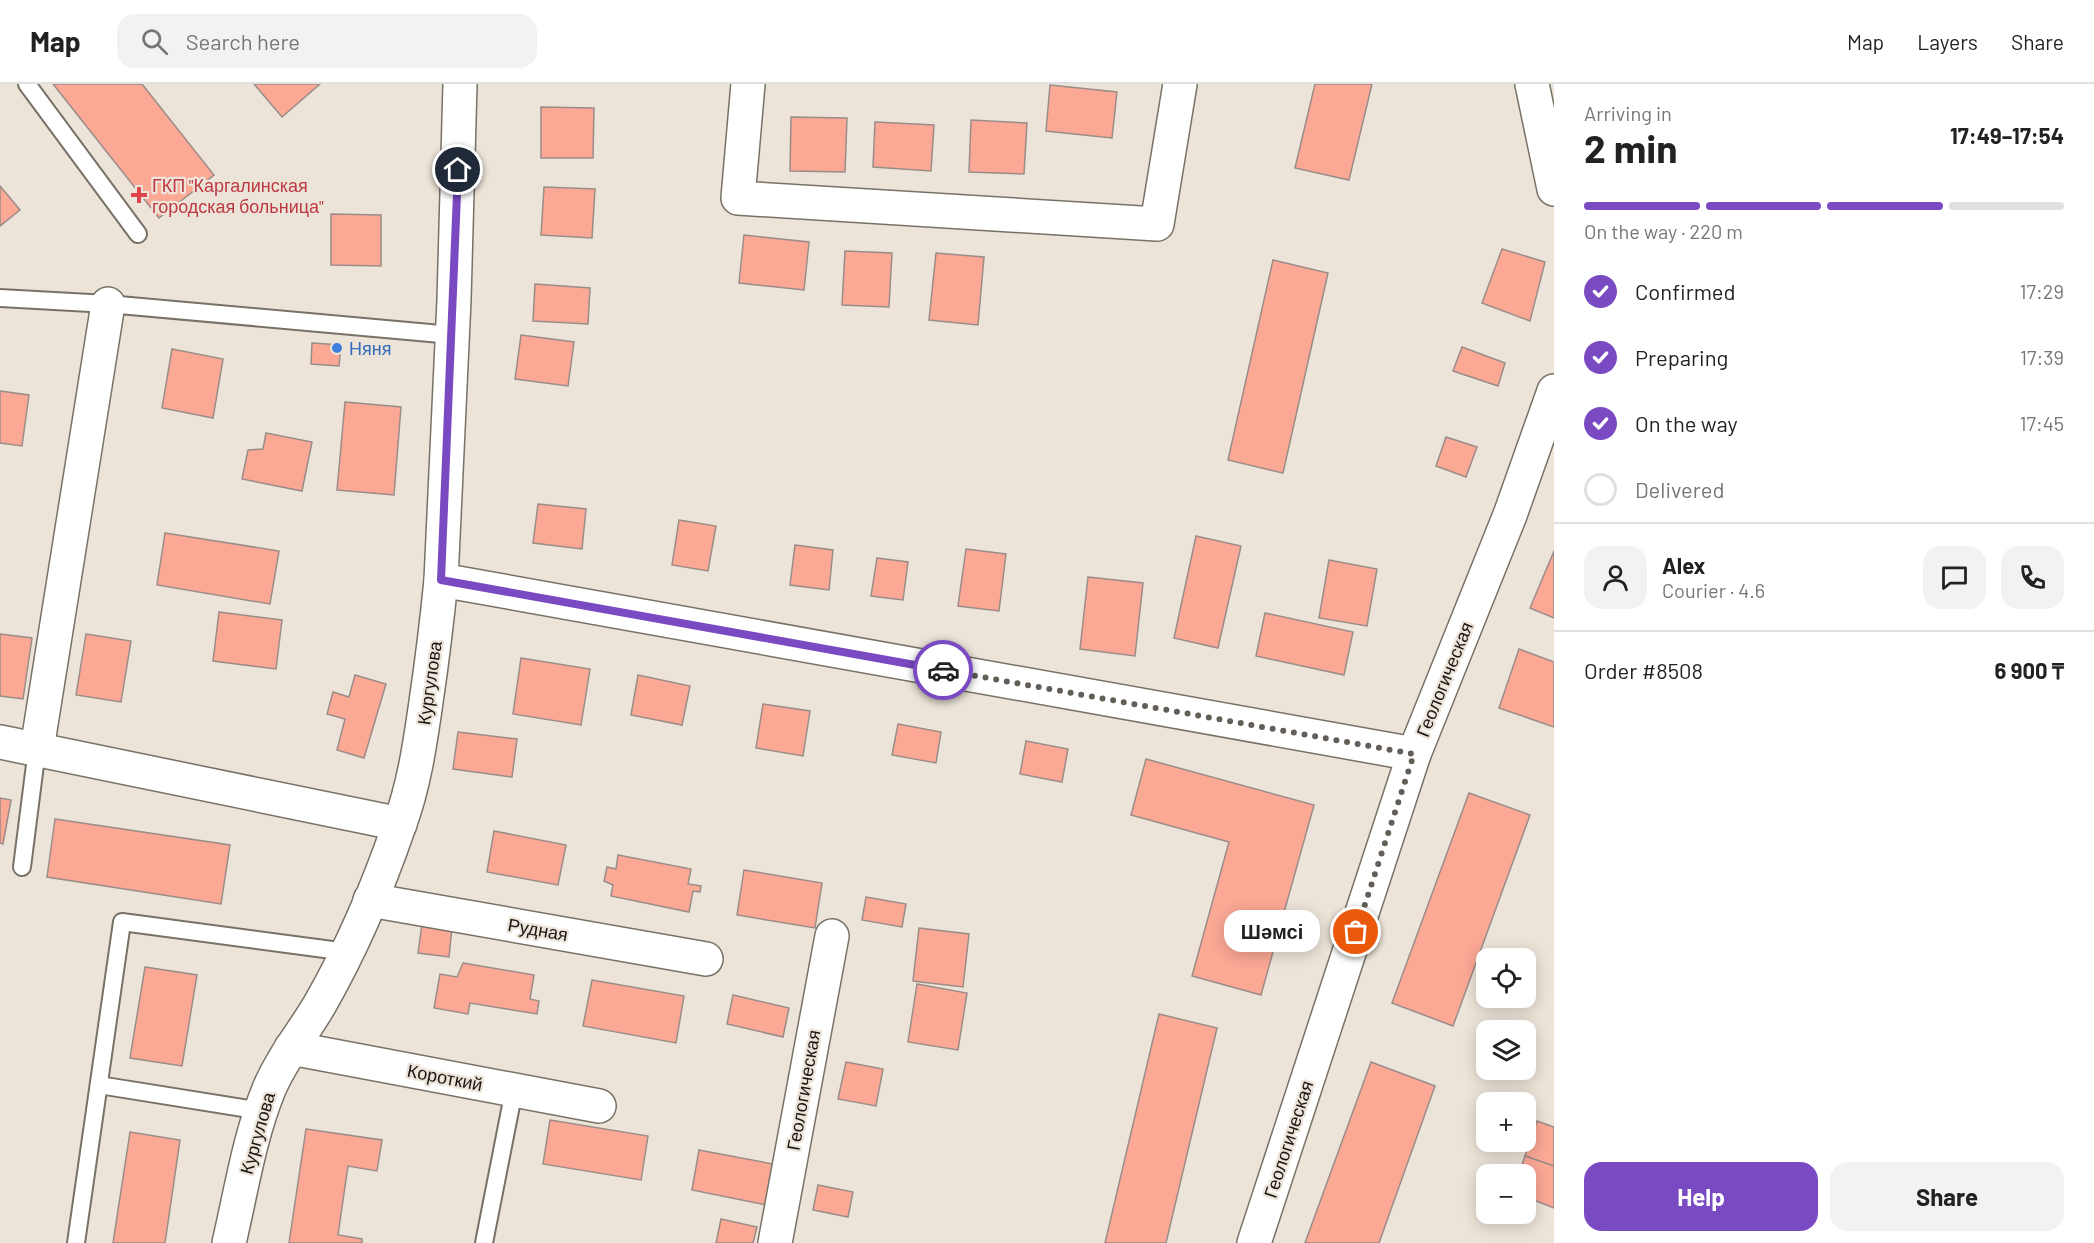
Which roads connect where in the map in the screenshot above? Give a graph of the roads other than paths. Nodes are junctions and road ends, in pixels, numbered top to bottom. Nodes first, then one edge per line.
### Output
1 (27, 84) edge
2 (460, 84) edge
3 (748, 84) edge
4 (1180, 84) edge
5 (1532, 84) edge
6 (1553, 177) edge
7 (138, 234) dead end
8 (0, 298) edge
9 (108, 304) junction
10 (452, 335) junction
11 (1554, 391) edge
12 (441, 580) junction
13 (0, 742) edge
14 (37, 748) junction
15 (1414, 754) junction
16 (400, 824) junction
17 (22, 867) dead end
18 (370, 900) junction
19 (832, 936) dead end
20 (347, 952) junction
21 (706, 959) dead end
22 (291, 1048) junction
23 (99, 1085) junction
24 (514, 1090) junction
25 (599, 1106) dead end
26 (261, 1111) junction
27 (76, 1243) edge
28 (229, 1243) edge
29 (484, 1243) edge
30 (775, 1243) edge
31 (1254, 1243) edge

1 - 7 lane
2 - 10 street, Кургулова
3 - 4 street
5 - 6 street
8 - 9 lane
9 - 10 lane
9 - 14 street
10 - 12 street, Кургулова
11 - 15 street, Геологическая
12 - 15 street
12 - 16 street, Кургулова
13 - 14 street
14 - 16 street
14 - 17 lane
15 - 31 street, Геологическая
16 - 18 street, Кургулова
18 - 20 street, Кургулова
18 - 21 street, Рудная
19 - 30 street, Геологическая
20 - 22 street, Кургулова
20 - 23 lane
22 - 24 street, Короткий
22 - 26 street, Кургулова
23 - 26 lane
23 - 27 lane
24 - 25 street, Короткий
24 - 29 lane
26 - 28 street, Кургулова

